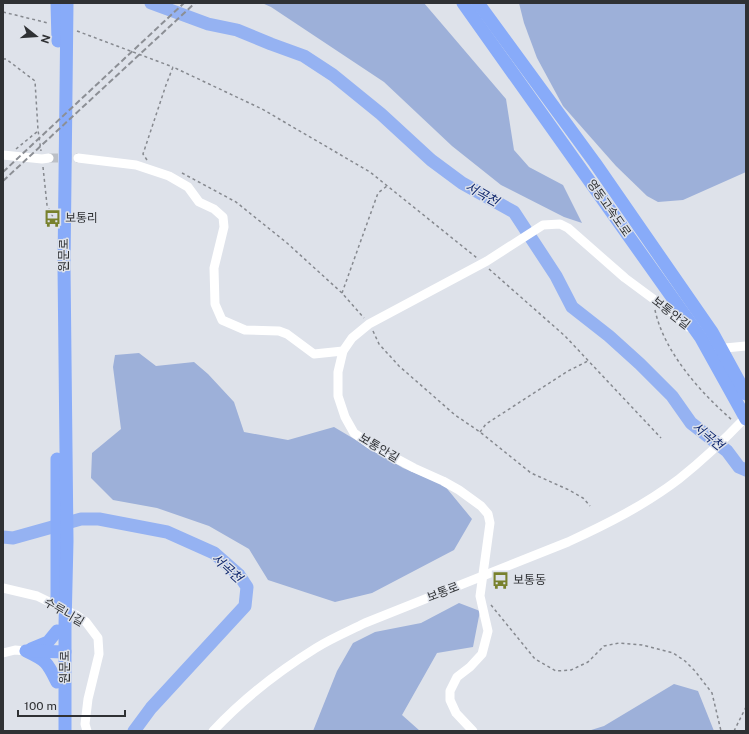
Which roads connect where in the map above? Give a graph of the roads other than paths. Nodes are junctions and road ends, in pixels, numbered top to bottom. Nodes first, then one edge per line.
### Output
1 (57, 3) edge
2 (67, 3) edge
3 (463, 3) edge
4 (478, 3) edge
5 (62, 43) junction
6 (5, 155) edge
7 (46, 158) tunnel mouth
8 (78, 158) tunnel mouth
9 (746, 346) edge
10 (343, 351) junction
11 (746, 394) edge
12 (743, 420) edge
13 (61, 467) junction
14 (3, 588) edge
15 (59, 628) junction
16 (26, 651) junction
17 (61, 652) junction
18 (3, 653) edge
19 (57, 682) junction
20 (57, 731) edge
21 (66, 731) edge
22 (86, 731) edge
23 (213, 731) edge
24 (472, 731) edge

1 - 5 highway
2 - 5 highway
3 - 12 highway, 영동고속도로
4 - 11 highway, 영동고속도로
5 - 13 highway, 원문로
5 - 13 highway, 원문로
6 - 7 street
8 - 10 street
9 - 10 street, 보통안길
10 - 24 street, 보통안길
12 - 23 street, 보통로
13 - 15 highway, 원문로
14 - 22 street, 수루니길
15 - 16 highway
15 - 17 highway, 원문로
16 - 17 highway
16 - 18 street
16 - 19 highway
17 - 19 highway, 원문로
17 - 21 highway, 원문로
19 - 20 highway, 원문로

